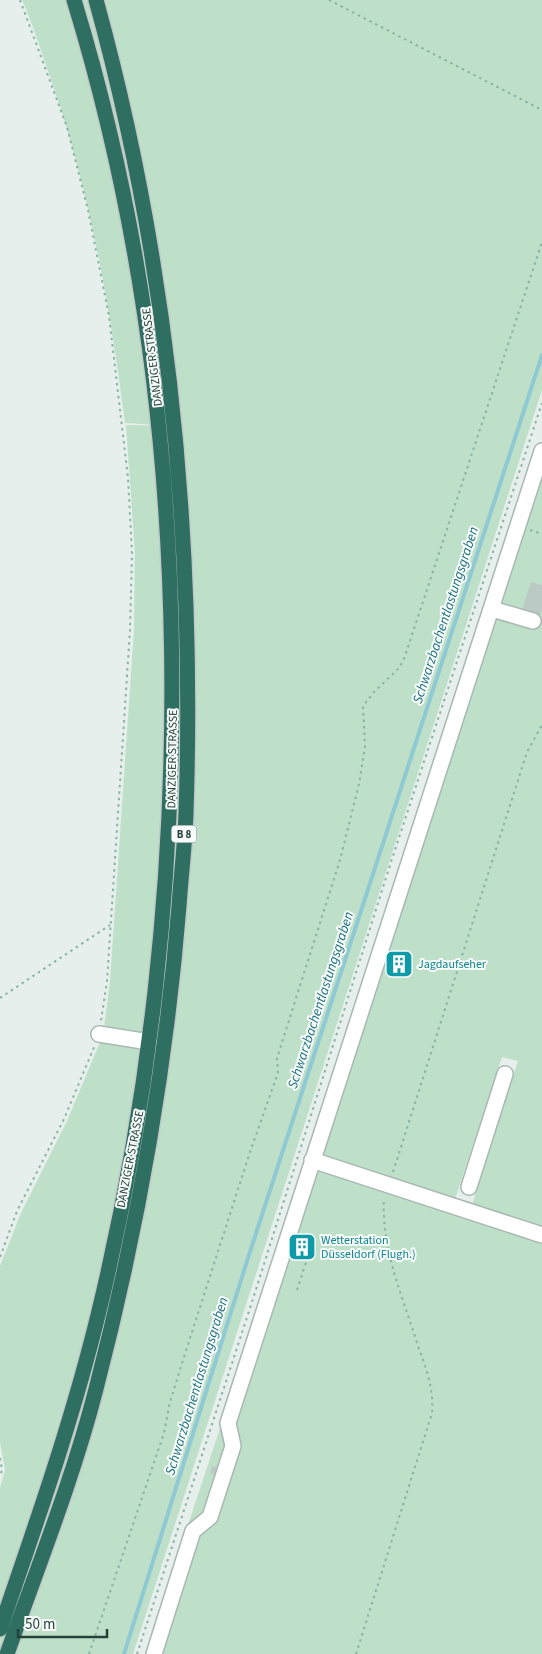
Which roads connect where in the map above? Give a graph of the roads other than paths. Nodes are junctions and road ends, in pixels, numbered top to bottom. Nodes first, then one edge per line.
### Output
1 (74, 0) edge
2 (96, 0) edge
3 (542, 451) edge
4 (492, 608) junction
5 (533, 621) dead end
6 (99, 1034) road end
7 (149, 1042) junction
8 (505, 1074) dead end
9 (312, 1160) junction
10 (469, 1187) dead end
11 (542, 1235) edge
12 (0, 1629) edge
13 (7, 1654) edge
14 (154, 1654) edge

1 - 7 highway, DANZIGER STRASSE / B 8
2 - 13 highway, DANZIGER STRASSE / B 8
3 - 4 lane
4 - 5 lane
4 - 9 lane
6 - 7 lane
7 - 12 highway, DANZIGER STRASSE / B 8
8 - 10 lane
9 - 11 lane
9 - 14 lane

